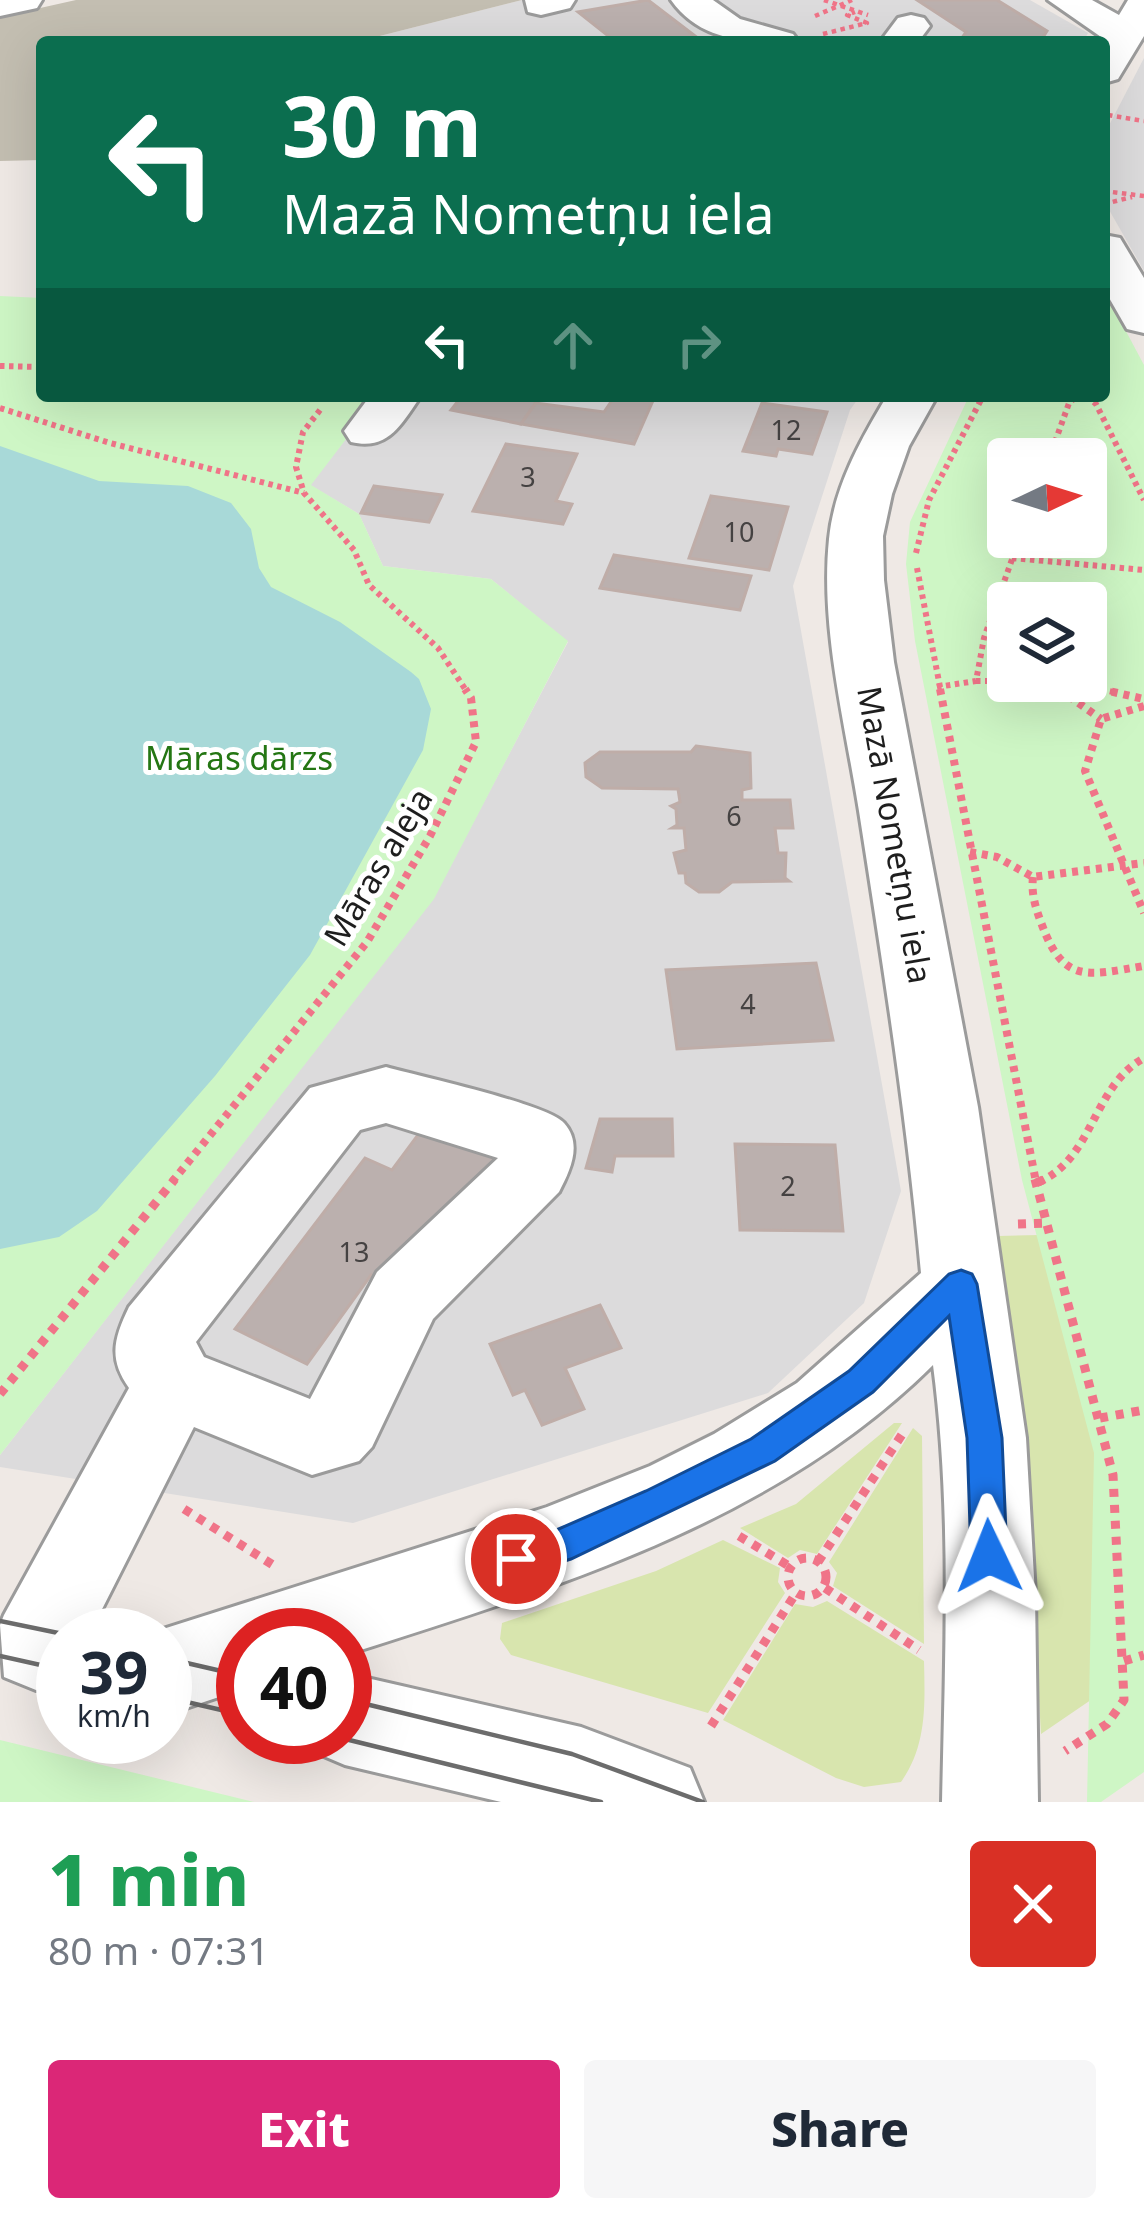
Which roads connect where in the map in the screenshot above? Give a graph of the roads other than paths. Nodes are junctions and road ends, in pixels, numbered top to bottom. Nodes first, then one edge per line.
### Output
1 (24, 0) edge
2 (688, 0) edge
3 (1066, 0) edge
4 (0, 5) edge
5 (793, 30) edge
6 (1128, 39) edge
7 (1110, 259) edge
8 (1144, 320) edge
9 (909, 402) edge
10 (961, 1284) junction
11 (175, 1382) junction
12 (313, 1608) edge
13 (33, 1646) edge
14 (372, 1725) edge
15 (656, 1802) edge
16 (990, 1802) edge

1 - 4 street
2 - 5 street
3 - 6 street
7 - 8 street
9 - 10 street, Mazā Nometņu iela
10 - 12 street
10 - 16 street, Mazā Nometņu iela
11 - 11 street
11 - 13 street
14 - 15 street

